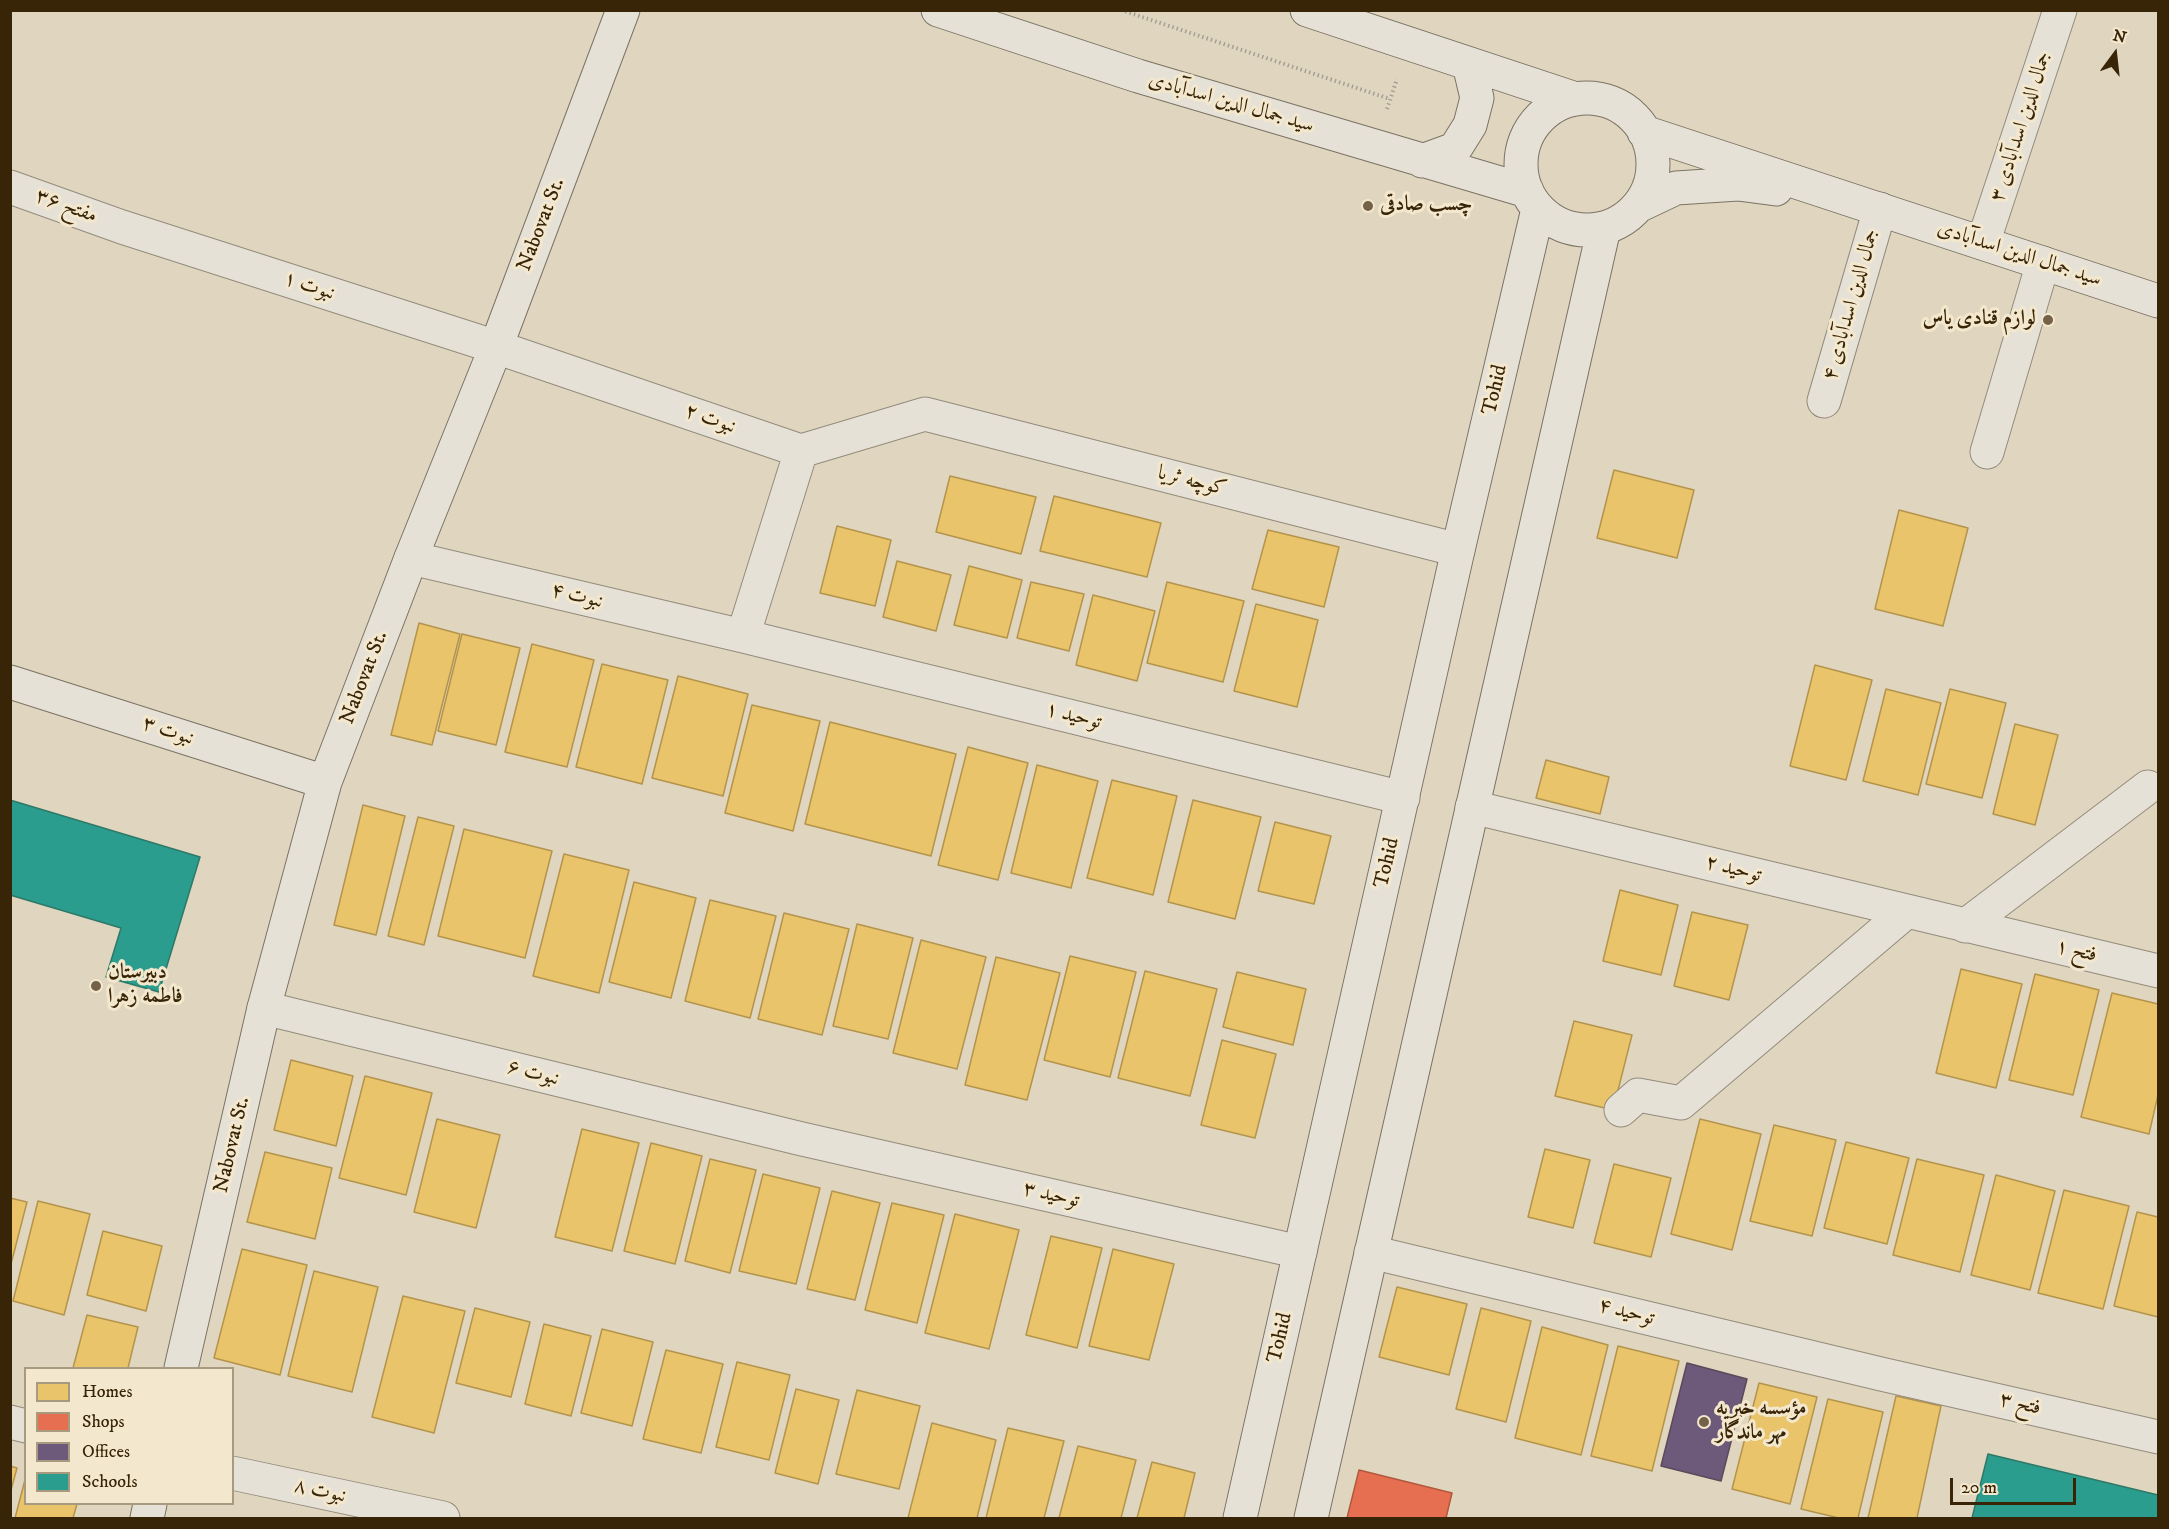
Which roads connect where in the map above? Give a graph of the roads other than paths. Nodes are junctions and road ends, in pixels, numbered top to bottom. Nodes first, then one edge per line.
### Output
1 (622, 10) edge
2 (938, 10) edge
3 (1307, 10) edge
4 (2060, 10) edge
5 (1468, 64) junction
6 (1576, 99) junction
7 (1644, 132) junction
8 (1422, 161) junction
9 (10, 187) edge
10 (1532, 200) junction
11 (1638, 206) junction
12 (1880, 209) junction
13 (122, 227) joint
14 (1604, 228) junction
15 (1983, 243) junction
16 (2043, 263) junction
17 (2158, 301) edge
18 (496, 347) junction
19 (1824, 402) dead end
20 (801, 452) junction
21 (1988, 452) dead end
22 (1458, 550) junction
23 (411, 558) junction
24 (743, 636) junction
25 (10, 682) edge
26 (325, 783) junction
27 (2148, 787) dead end
28 (1403, 798) junction
29 (1472, 807) junction
30 (1906, 912) junction
31 (1979, 929) junction
32 (2158, 971) edge
33 (264, 1008) junction
34 (1621, 1110) dead end
35 (802, 1139) joint
36 (1300, 1252) junction
37 (1371, 1252) junction
38 (181, 1367) edge
39 (1881, 1374) joint
40 (2158, 1437) edge
41 (234, 1473) edge
42 (442, 1518) edge
43 (1240, 1518) edge
44 (1311, 1518) edge

1 - 18 street, Nabovat St.
2 - 8 street, سید جمال الدین اسدآبادی
3 - 5 street
4 - 15 street, جمال الدین اسدآبادی ۳
5 - 6 street
5 - 8 street
6 - 7 street
6 - 10 street
7 - 11 street
7 - 12 street, سید جمال الدین اسدآبادی
8 - 10 street, سید جمال الدین اسدآبادی
9 - 13 street, مفتح ۳۶
10 - 14 street
10 - 22 street, Tohid
11 - 12 street, سید جمال الدین اسدآبادی
11 - 14 street
12 - 15 street, سید جمال الدین اسدآبادی
12 - 19 street, جمال الدین اسدآبادی ۴
13 - 18 street, نبوت ۱
14 - 29 street
15 - 16 street, سید جمال الدین اسدآبادی
16 - 17 street, سید جمال الدین اسدآبادی
16 - 21 street
18 - 20 street, نبوت ۲
18 - 23 street, Nabovat St.
20 - 22 street, کوچه ثریا
20 - 24 street
22 - 28 street, Tohid
23 - 24 street, نبوت ۴
23 - 26 street, Nabovat St.
24 - 28 street, توحید ۱
25 - 26 street, نبوت ۳
26 - 33 street, Nabovat St.
27 - 31 street
28 - 36 street, Tohid
29 - 30 street, توحید ۲
29 - 37 street
30 - 31 street, توحید ۲
30 - 34 street
31 - 32 street, فتح ۱
33 - 35 street, نبوت ۶
33 - 38 street, Nabovat St.
35 - 36 street, توحید ۳
36 - 43 street, Tohid
37 - 39 street, توحید ۴
37 - 44 street
39 - 40 street, فتح ۳
41 - 42 street, نبوت ۸

